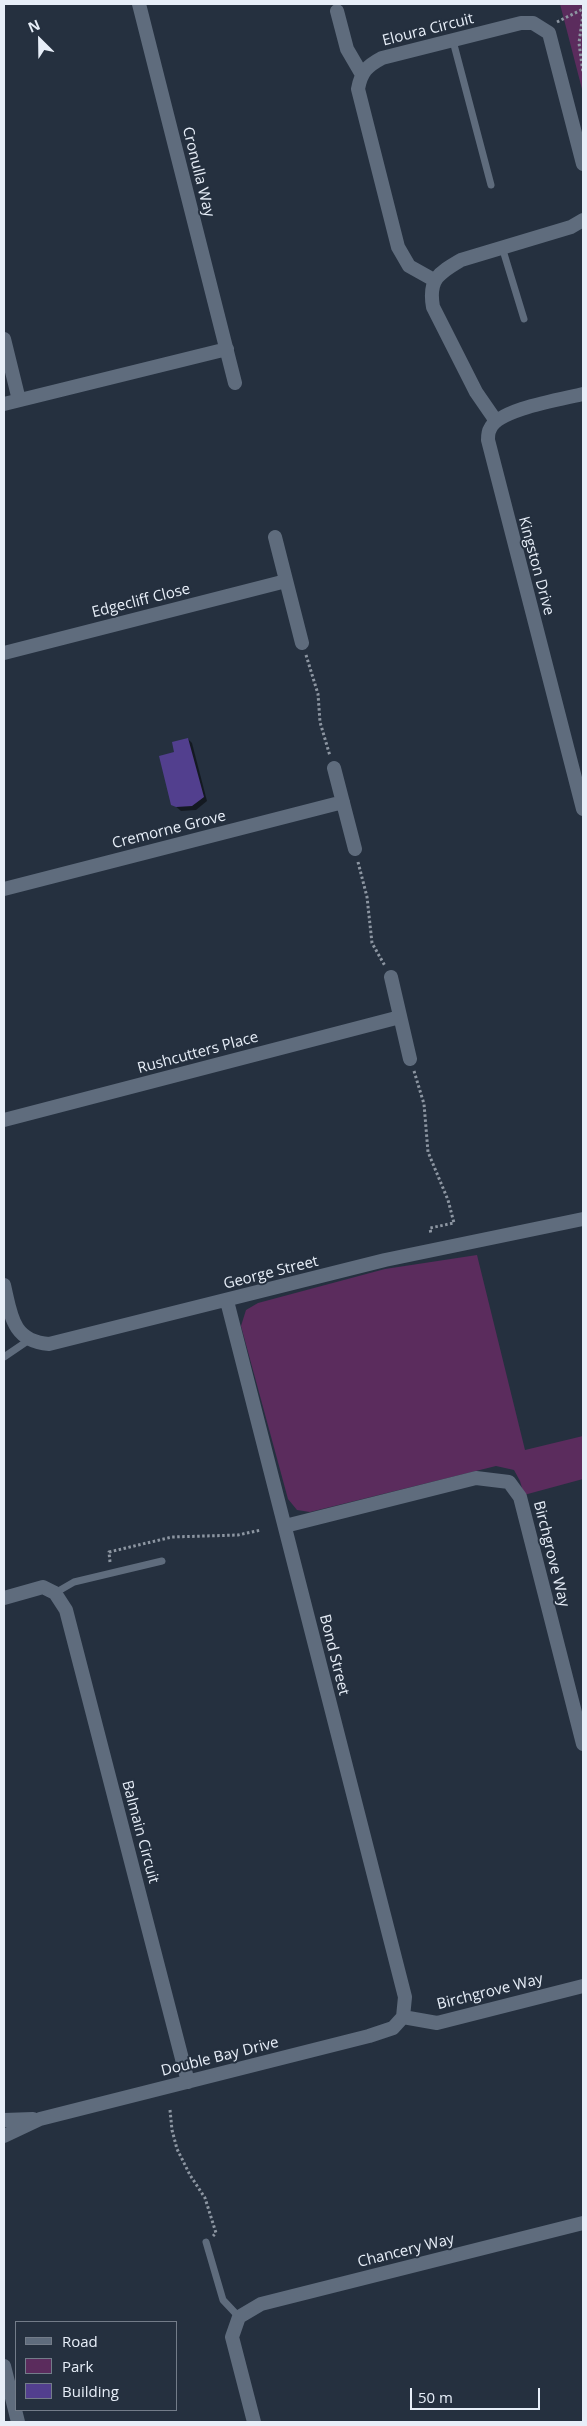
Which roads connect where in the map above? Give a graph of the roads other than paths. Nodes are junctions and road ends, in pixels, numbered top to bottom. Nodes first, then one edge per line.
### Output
1 (139, 4) edge
2 (337, 11) dead end
3 (452, 40) junction
4 (361, 73) junction
5 (583, 164) edge
6 (491, 184) dead end
7 (583, 220) edge
8 (502, 247) junction
9 (434, 280) junction
10 (524, 319) dead end
11 (4, 339) edge
12 (227, 349) junction
13 (235, 383) dead end
14 (583, 394) edge
15 (19, 400) junction
16 (4, 404) edge
17 (496, 421) junction
18 (275, 537) dead end
19 (286, 581) junction
20 (302, 643) road end
21 (4, 653) edge
22 (334, 768) road end
23 (343, 802) junction
24 (583, 809) edge
25 (355, 849) road end
26 (4, 889) edge
27 (391, 977) road end
28 (400, 1017) junction
29 (410, 1059) road end
30 (4, 1120) edge
31 (583, 1219) edge
32 (4, 1285) edge
33 (227, 1301) junction
34 (29, 1340) junction
35 (4, 1357) edge
36 (285, 1526) junction
37 (162, 1561) dead end
38 (55, 1593) junction
39 (4, 1598) edge
40 (583, 1744) edge
41 (583, 1986) edge
42 (403, 2017) junction
43 (188, 2082) junction
44 (40, 2119) junction
45 (4, 2120) edge
46 (4, 2136) edge
47 (583, 2223) edge
48 (206, 2242) road end
49 (239, 2317) junction
50 (4, 2366) edge
51 (15, 2410) edge
52 (254, 2422) edge

1 - 12 street, Cronulla Way
2 - 4 street
3 - 4 street, Eloura Circuit
3 - 5 street, Eloura Circuit
3 - 6 lane
4 - 9 street
7 - 8 street
8 - 9 street
8 - 10 lane
9 - 17 street
11 - 15 street
12 - 13 street, Cronulla Way
12 - 15 street
14 - 17 street
15 - 16 street
17 - 24 street, Kingston Drive
18 - 19 street
19 - 20 street
19 - 21 street, Edgecliff Close
22 - 23 street
23 - 25 street
23 - 26 street, Cremorne Grove
27 - 28 street
28 - 29 street
28 - 30 street, Rushcutters Place
31 - 33 street, George Street
32 - 34 street
33 - 34 street, George Street
33 - 36 street, Bond Street
34 - 35 lane
36 - 40 street, Birchgrove Way
36 - 42 street, Bond Street
37 - 38 lane
38 - 39 street
38 - 43 street, Balmain Circuit
41 - 42 street, Birchgrove Way
42 - 43 street, Double Bay Drive
43 - 44 street, Double Bay Drive
44 - 45 street, Double Bay Drive
44 - 46 street, Double Bay Drive
47 - 49 street, Chancery Way
48 - 49 lane
49 - 52 street
50 - 51 street

